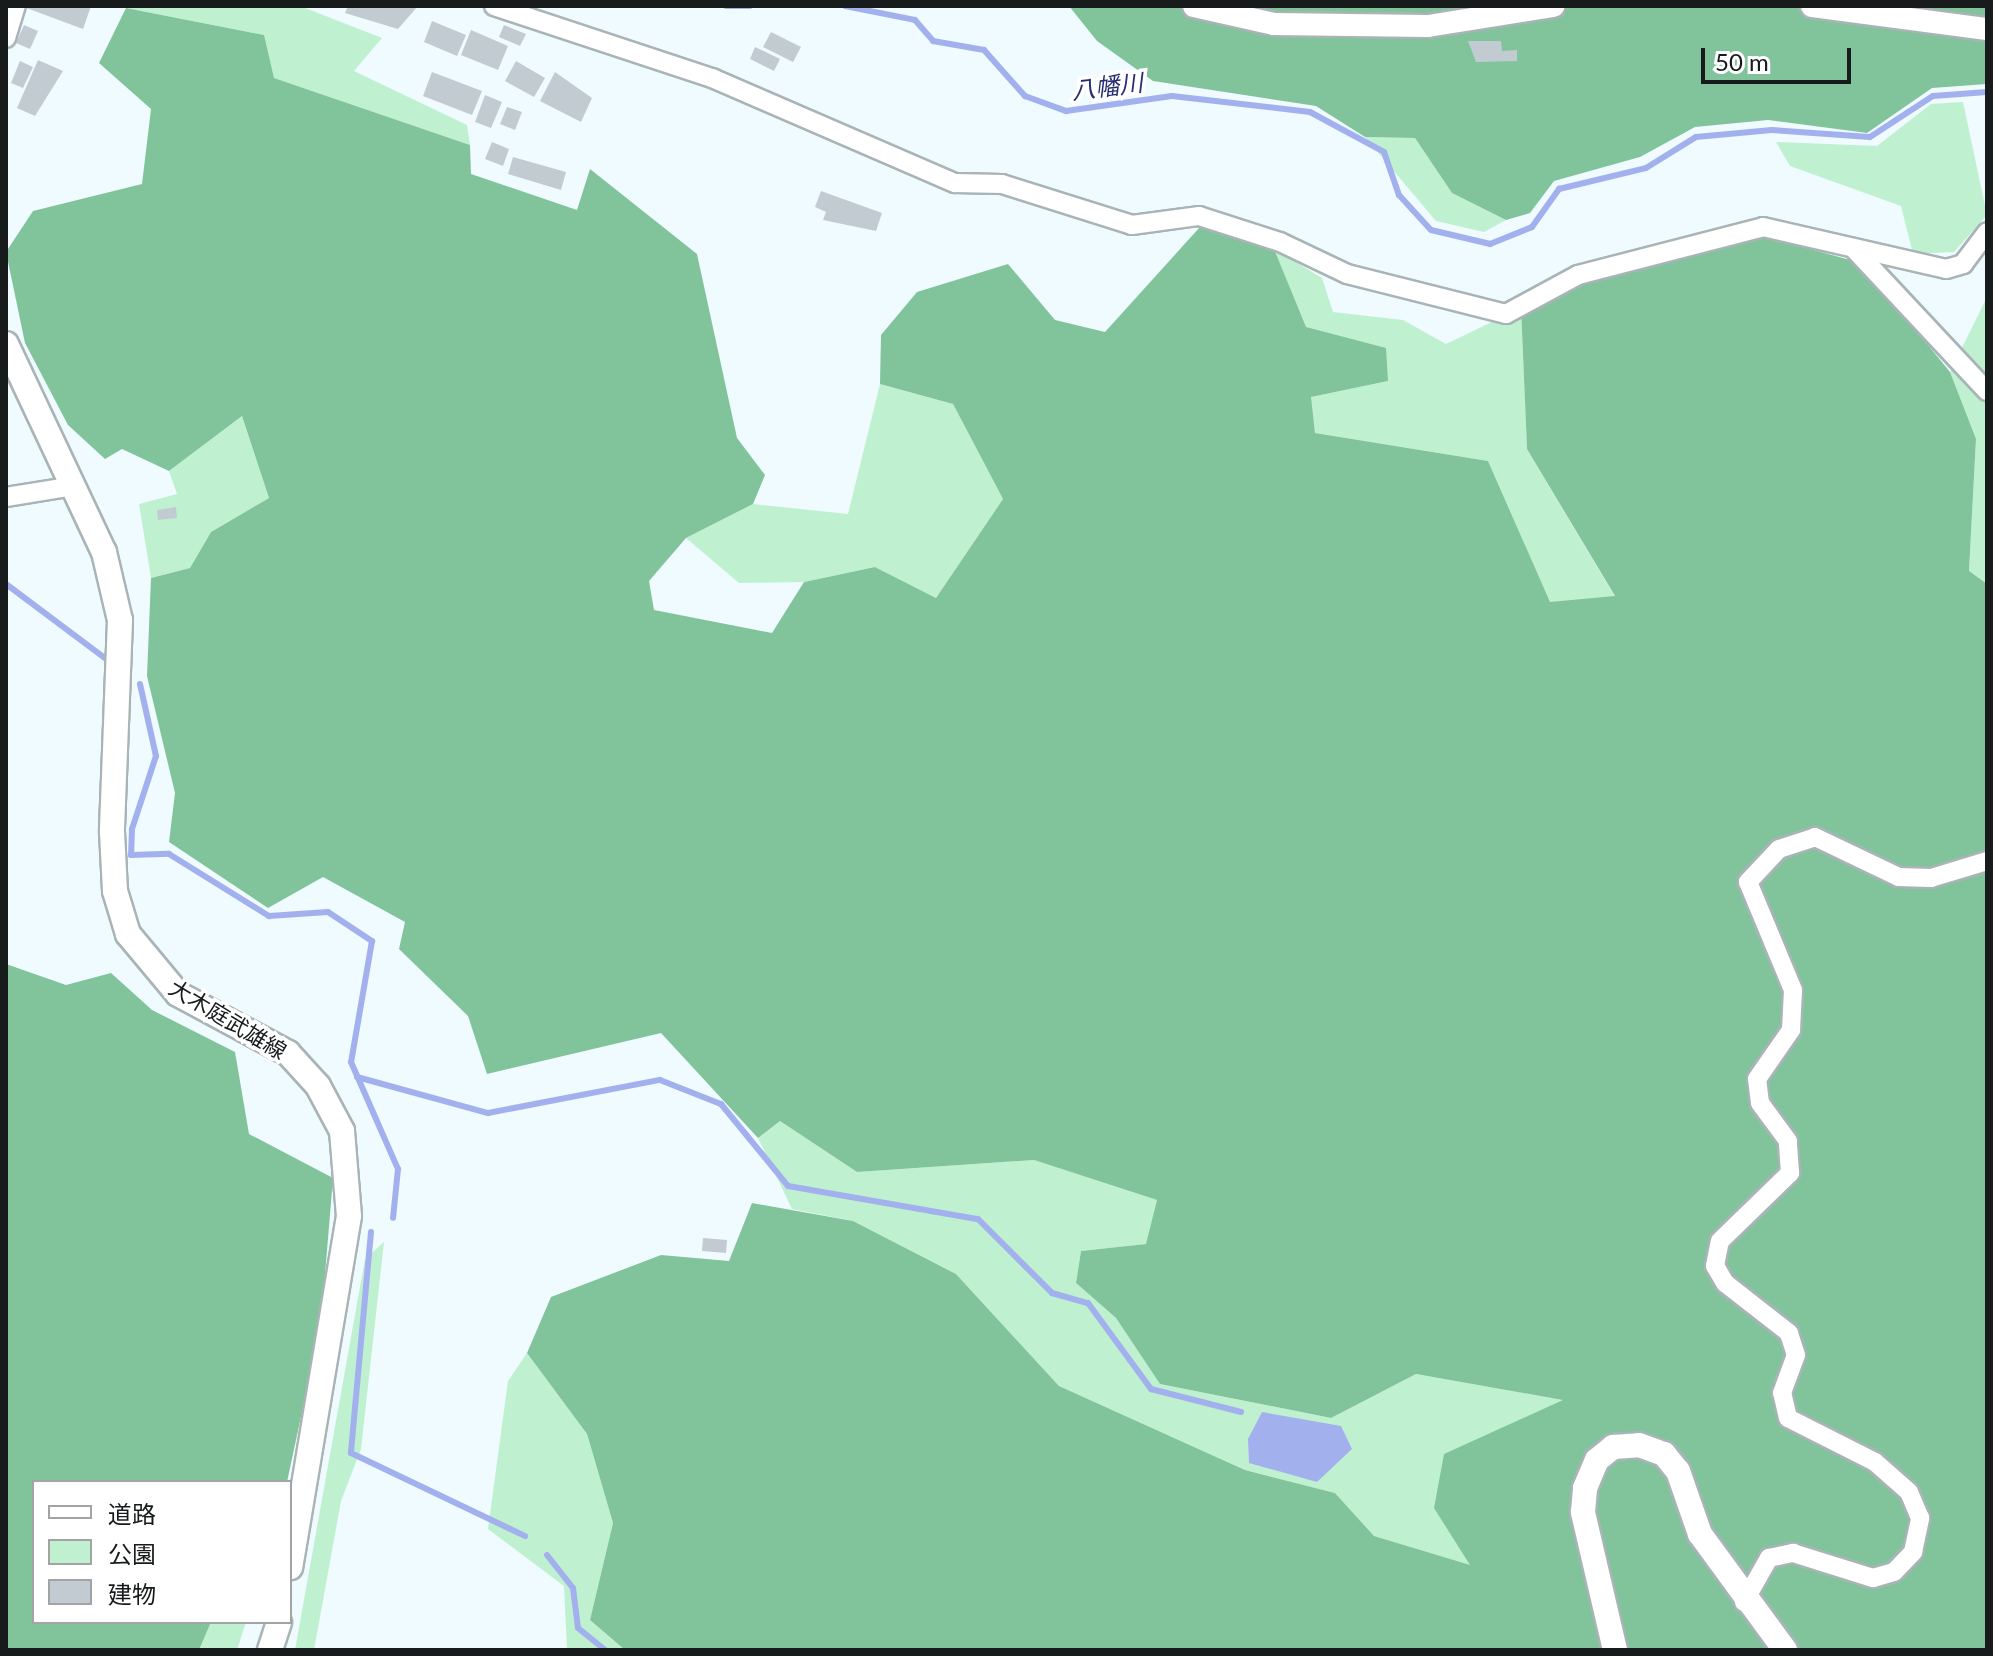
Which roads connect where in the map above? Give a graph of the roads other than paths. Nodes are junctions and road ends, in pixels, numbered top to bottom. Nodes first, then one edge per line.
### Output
1 (16, 6) edge
2 (494, 6) edge
3 (1194, 6) edge
4 (1553, 6) edge
5 (1812, 6) edge
6 (1987, 29) edge
7 (6, 38) edge
8 (1987, 232) edge
9 (1853, 248) junction
10 (6, 344) edge
11 (1987, 391) edge
12 (73, 486) junction
13 (6, 497) edge
14 (1987, 861) edge
15 (292, 1555) edge
16 (1744, 1602) junction
17 (278, 1624) edge
18 (270, 1650) edge
19 (1615, 1650) edge
20 (1785, 1650) edge

1 - 7 street
2 - 9 street
3 - 4 street
5 - 6 street
8 - 9 street
9 - 11 street
10 - 12 main road, 大木庭武雄線
12 - 13 street
12 - 15 main road, 大木庭武雄線
14 - 16 street
16 - 19 main road
16 - 20 main road
17 - 18 main road

